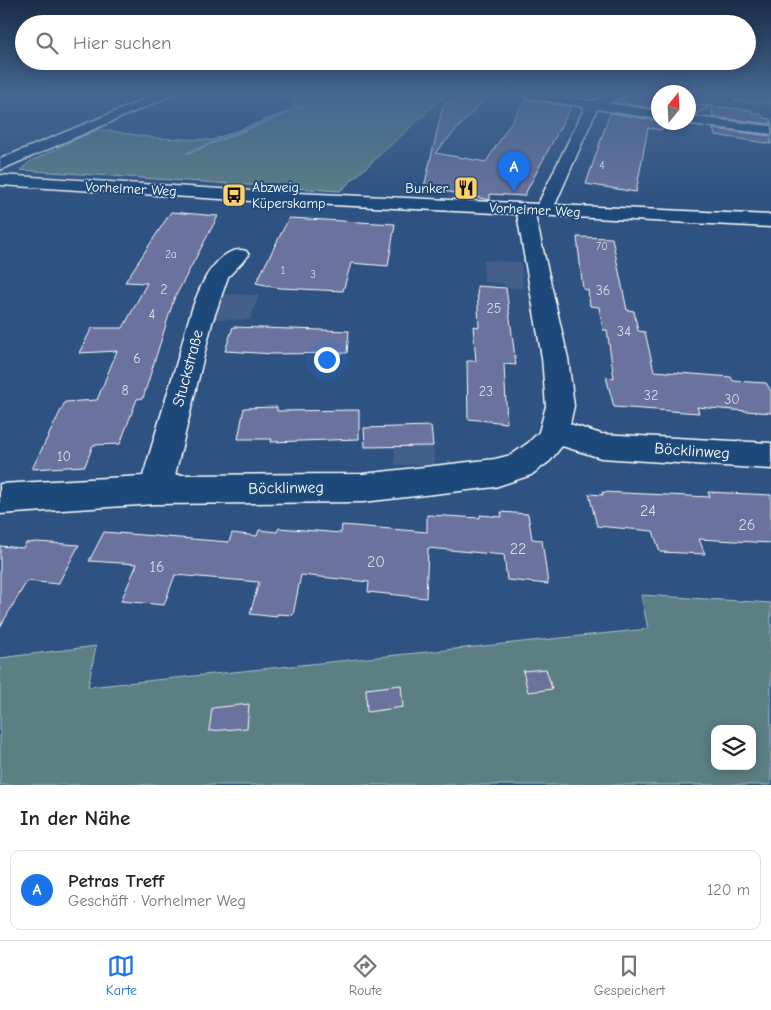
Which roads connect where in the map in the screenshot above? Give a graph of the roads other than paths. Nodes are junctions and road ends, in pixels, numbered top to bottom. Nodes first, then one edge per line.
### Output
1 (81, 131) edge
2 (578, 131) edge
3 (0, 165) edge
4 (0, 180) edge
5 (535, 210) junction
6 (771, 221) edge
7 (238, 255) dead end
8 (555, 430) junction
9 (771, 456) edge
10 (155, 490) junction
11 (0, 499) edge

1 - 3 street
2 - 5 street
4 - 5 street, Vorhelmer Weg
5 - 6 street, Vorhelmer Weg
5 - 8 street, Böcklinweg
7 - 10 street, Stuckstraße
8 - 9 street, Böcklinweg
8 - 10 street, Böcklinweg
10 - 11 street, Böcklinweg

